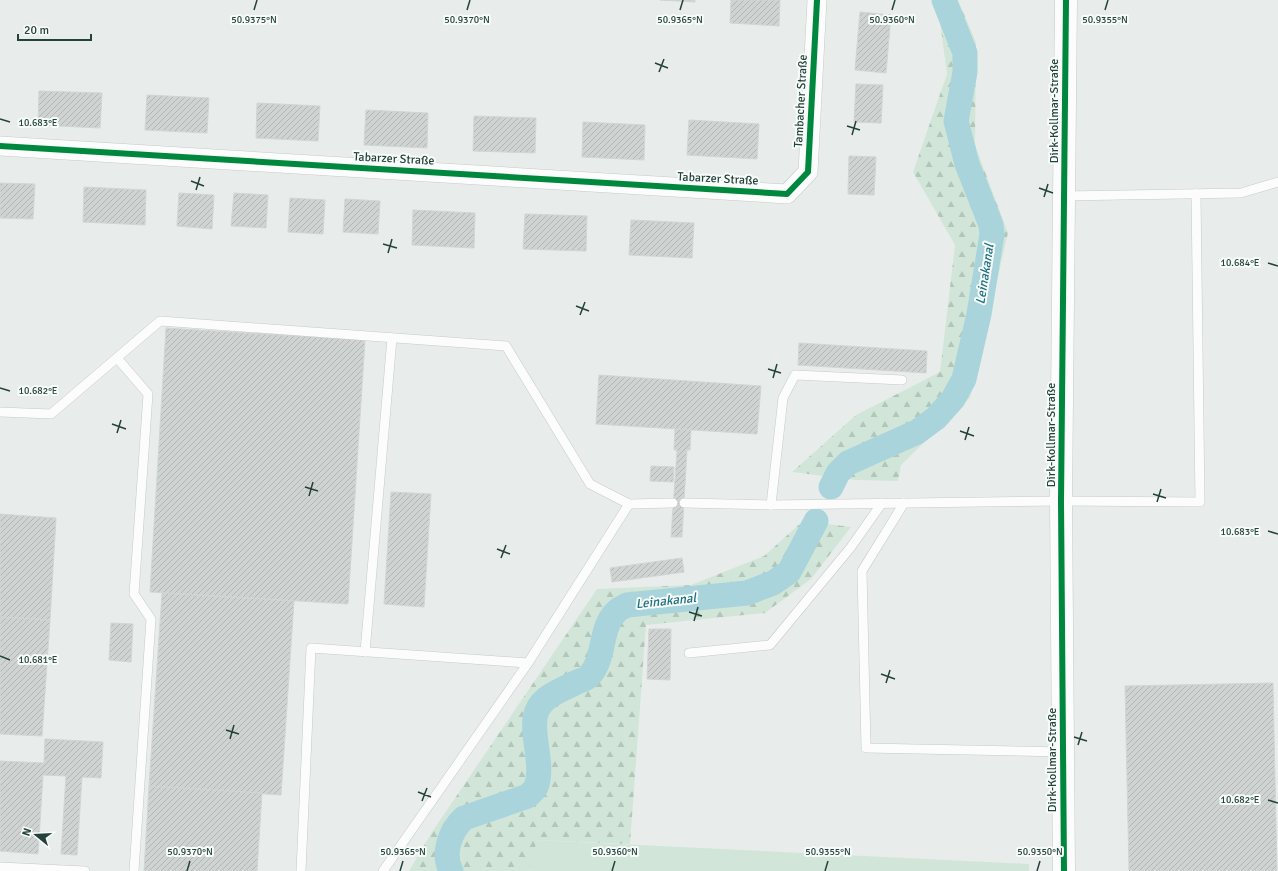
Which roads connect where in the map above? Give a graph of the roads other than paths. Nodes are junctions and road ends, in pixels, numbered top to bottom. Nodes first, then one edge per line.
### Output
1 (817, 0) edge
2 (1066, 0) edge
3 (0, 146) edge
4 (1278, 182) edge
5 (787, 194) joint
6 (1196, 194) junction
7 (1064, 196) junction
8 (392, 338) junction
9 (117, 358) junction
10 (902, 380) dead end
11 (0, 412) edge
12 (1062, 501) junction
13 (673, 503) dead end
14 (684, 503) dead end
15 (882, 503) junction
16 (904, 503) junction
17 (629, 504) junction
18 (771, 505) junction
19 (365, 652) junction
20 (689, 653) dead end
21 (528, 663) junction
22 (1063, 752) junction
23 (0, 867) edge
24 (85, 871) edge
25 (134, 871) edge
26 (302, 871) edge
27 (383, 871) edge
28 (1064, 871) edge

1 - 5 street, Tambacher Straße
2 - 7 street, Dirk-Kollmar-Straße
3 - 5 street, Tabarzer Straße
4 - 6 lane
6 - 7 lane
6 - 12 lane
7 - 12 street, Dirk-Kollmar-Straße
8 - 9 lane
8 - 17 lane
8 - 19 lane
9 - 11 lane
9 - 25 lane
10 - 18 lane
12 - 16 lane
12 - 22 street, Dirk-Kollmar-Straße
13 - 17 lane
14 - 18 lane
15 - 16 lane
15 - 18 lane
15 - 20 lane
16 - 22 lane
17 - 21 lane
19 - 21 lane
19 - 26 lane
21 - 27 lane
22 - 28 street, Dirk-Kollmar-Straße
23 - 24 lane

